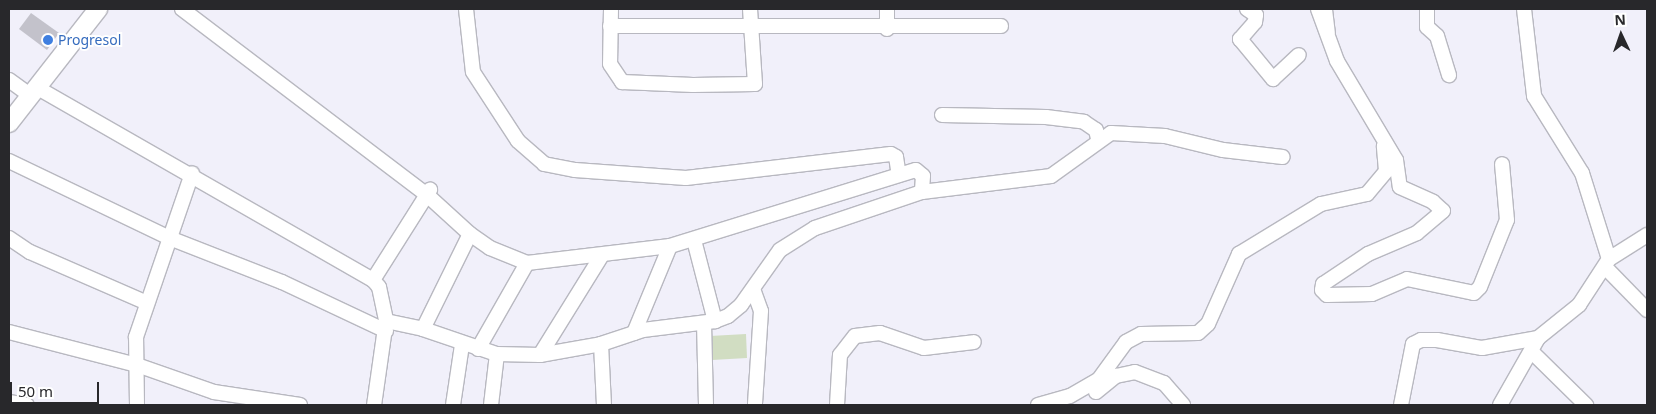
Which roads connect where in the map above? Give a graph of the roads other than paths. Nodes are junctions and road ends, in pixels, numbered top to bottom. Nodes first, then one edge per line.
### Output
1 (98, 9) edge
2 (182, 9) edge
3 (466, 9) edge
4 (611, 9) edge
5 (750, 9) edge
6 (887, 9) edge
7 (1247, 9) edge
8 (1318, 9) edge
9 (1328, 9) edge
10 (1427, 9) edge
11 (1524, 9) edge
12 (610, 26) junction
13 (1002, 26) dead end
14 (751, 28) junction
15 (888, 29) junction
16 (1332, 45) junction
17 (1299, 55) dead end
18 (1449, 74) dead end
19 (9, 80) edge
20 (33, 91) junction
21 (942, 115) dead end
22 (9, 123) edge
23 (1098, 139) junction
24 (1384, 146) junction
25 (1283, 157) dead end
26 (9, 161) edge
27 (1502, 164) dead end
28 (192, 173) junction
29 (899, 175) junction
30 (428, 192) junction
31 (922, 192) junction
32 (470, 234) junction
33 (1647, 235) edge
34 (9, 238) edge
35 (172, 239) junction
36 (694, 240) junction
37 (1647, 245) edge
38 (670, 246) junction
39 (602, 255) junction
40 (1611, 259) junction
41 (527, 263) junction
42 (373, 280) junction
43 (754, 289) junction
44 (146, 302) junction
45 (1647, 310) edge
46 (709, 322) junction
47 (386, 326) junction
48 (423, 328) junction
49 (9, 332) edge
50 (634, 333) junction
51 (1538, 338) junction
52 (974, 342) dead end
53 (462, 344) junction
54 (601, 344) junction
55 (478, 349) junction
56 (1532, 352) junction
57 (497, 354) junction
58 (540, 355) junction
59 (137, 365) junction
60 (1070, 396) junction
61 (9, 402) edge
62 (27, 405) edge
63 (137, 405) edge
64 (300, 405) edge
65 (374, 405) edge
66 (453, 405) edge
67 (491, 405) edge
68 (604, 405) edge
69 (706, 405) edge
70 (755, 405) edge
71 (837, 405) edge
72 (1038, 405) edge
73 (1183, 405) edge
74 (1402, 405) edge
75 (1500, 405) edge
76 (1586, 405) edge

1 - 20 street
2 - 30 street
3 - 29 street
4 - 12 street
5 - 14 street
6 - 15 street
7 - 17 street
8 - 16 street
9 - 16 lane
10 - 18 street
11 - 40 street
12 - 14 street
12 - 14 street
13 - 15 street
14 - 15 street
16 - 24 street
19 - 20 street
20 - 22 street
20 - 28 street
21 - 23 street
23 - 25 street
23 - 31 street
24 - 27 street
24 - 60 street
26 - 35 street
28 - 35 street
28 - 42 street
29 - 31 street
29 - 36 street
30 - 32 street
30 - 42 street
31 - 43 street
32 - 41 street
32 - 48 street
33 - 40 street
34 - 44 street
35 - 44 street
35 - 47 street
36 - 38 street
36 - 46 street
37 - 40 street
38 - 39 street
38 - 50 street
39 - 41 street
39 - 58 street
40 - 45 street
40 - 51 street
41 - 55 street
42 - 47 street
43 - 46 street
43 - 70 street
44 - 59 street
46 - 50 street
46 - 69 street
47 - 48 street
47 - 65 street
48 - 53 street
49 - 59 street
50 - 54 street
51 - 56 street
51 - 74 street
52 - 71 street
53 - 55 street
53 - 66 street
54 - 58 street
54 - 68 street
55 - 57 street
56 - 75 street
56 - 76 street
57 - 58 street
57 - 67 street
59 - 63 street
59 - 64 street
60 - 72 street
60 - 73 street
61 - 62 street

